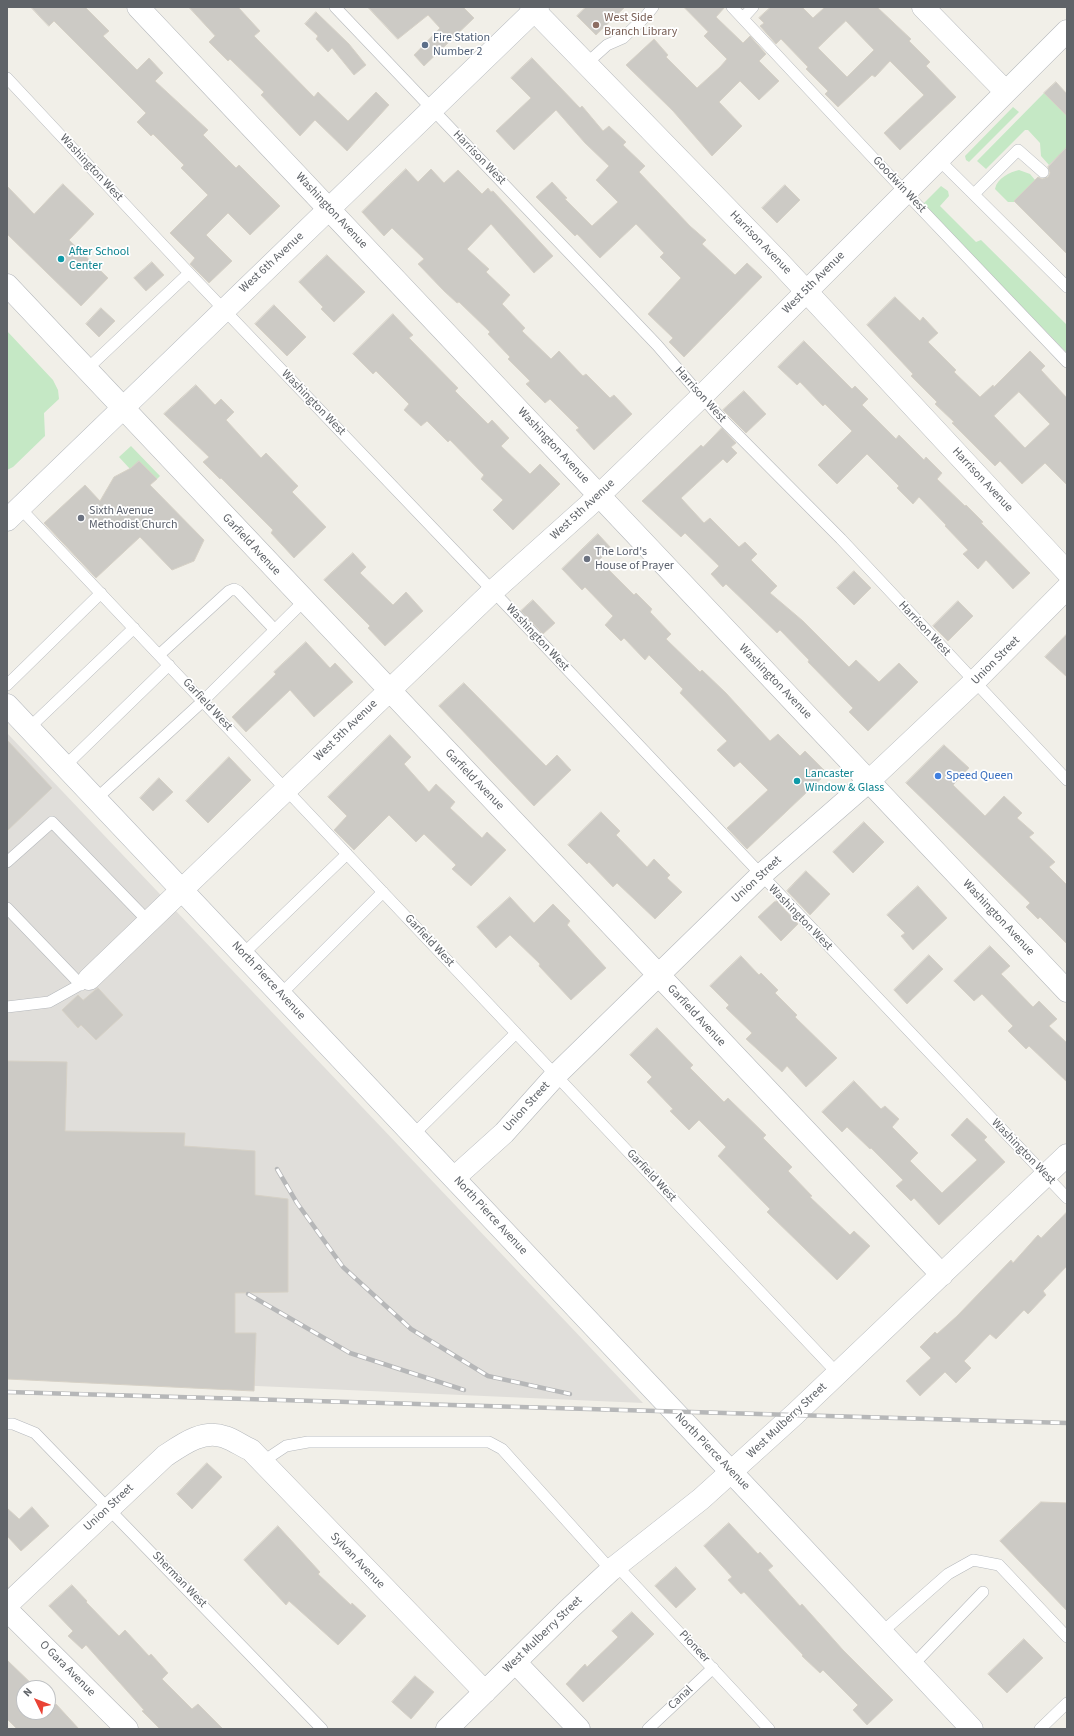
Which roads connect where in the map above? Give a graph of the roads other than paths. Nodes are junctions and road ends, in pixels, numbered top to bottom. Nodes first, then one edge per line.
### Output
1 (138, 7) edge
2 (335, 7) edge
3 (653, 7) edge
4 (732, 7) edge
5 (754, 7) edge
6 (923, 7) edge
7 (534, 8) edge
8 (743, 18) junction
9 (1067, 31) edge
10 (586, 64) junction
11 (7, 78) edge
12 (1006, 92) junction
13 (432, 110) junction
14 (938, 159) junction
15 (1043, 172) dead end
16 (905, 192) junction
17 (975, 193) junction
18 (329, 210) junction
19 (189, 273) junction
20 (7, 285) edge
21 (1067, 287) edge
22 (806, 292) junction
23 (224, 309) junction
24 (1067, 362) edge
25 (86, 370) junction
26 (702, 396) junction
27 (122, 408) junction
28 (600, 495) junction
29 (14, 514) edge
30 (1067, 572) edge
31 (1067, 588) edge
32 (493, 591) junction
33 (101, 593) junction
34 (304, 601) junction
35 (134, 628) junction
36 (275, 630) junction
37 (159, 655) junction
38 (169, 665) junction
39 (974, 682) junction
40 (7, 685) edge
41 (389, 690) junction
42 (203, 701) junction
43 (7, 705) edge
44 (29, 728) junction
45 (65, 766) junction
46 (1067, 780) edge
47 (870, 781) junction
48 (286, 789) junction
49 (96, 799) junction
50 (347, 854) junction
51 (7, 862) edge
52 (760, 876) junction
53 (182, 890) junction
54 (383, 892) junction
55 (7, 908) edge
56 (149, 922) junction
57 (243, 954) junction
58 (658, 975) junction
59 (85, 982) junction
60 (1067, 991) edge
61 (281, 994) junction
62 (7, 1007) edge
63 (516, 1033) junction
64 (556, 1075) junction
65 (413, 1135) junction
66 (1067, 1154) edge
67 (1045, 1176) junction
68 (454, 1178) junction
69 (1067, 1198) edge
70 (942, 1275) junction
71 (838, 1374) junction
72 (7, 1424) edge
73 (224, 1437) joint
74 (262, 1462) junction
75 (732, 1472) junction
76 (109, 1508) junction
77 (614, 1568) junction
78 (983, 1592) dead end
79 (7, 1605) edge
80 (7, 1610) edge
81 (881, 1633) junction
82 (1067, 1637) edge
83 (515, 1662) junction
84 (912, 1666) junction
85 (713, 1668) junction
86 (485, 1692) junction
87 (1067, 1703) edge
88 (128, 1729) edge
89 (322, 1729) edge
90 (447, 1729) edge
91 (579, 1729) edge
92 (648, 1729) edge
93 (769, 1729) edge
94 (972, 1729) edge
95 (1040, 1729) edge

1 - 18 street, Washington Avenue
2 - 13 lane, Harrison West
3 - 10 lane
4 - 8 lane, Goodwin West
5 - 8 lane
6 - 12 street
7 - 10 street, Harrison Avenue
7 - 13 street, West 6th Avenue
8 - 16 lane, Goodwin West
9 - 12 street, West 5th Avenue
10 - 22 street, Harrison Avenue
11 - 19 lane, Washington West
12 - 14 street, West 5th Avenue
13 - 18 street, West 6th Avenue
13 - 26 lane, Harrison West
14 - 16 street, West 5th Avenue
14 - 17 lane
15 - 17 lane
16 - 22 street, West 5th Avenue
16 - 24 lane, Goodwin West
17 - 21 lane
18 - 23 street, West 6th Avenue
18 - 28 street, Washington Avenue
19 - 23 lane, Washington West
19 - 25 lane
20 - 25 street, Garfield Avenue
22 - 26 street, West 5th Avenue
22 - 30 street, Harrison Avenue
23 - 27 street, West 6th Avenue
23 - 32 lane, Washington West
25 - 27 street, Garfield Avenue
26 - 28 street, West 5th Avenue
26 - 39 lane, Harrison West
27 - 29 street, West 6th Avenue
27 - 34 street, Garfield Avenue
28 - 32 street, West 5th Avenue
28 - 47 street, Washington Avenue
29 - 33 lane, Garfield West
31 - 39 street, Union Street
32 - 41 street, West 5th Avenue
32 - 52 lane, Washington West
33 - 35 lane, Garfield West
33 - 40 lane
34 - 36 lane
34 - 41 street, Garfield Avenue
35 - 37 lane, Garfield West
35 - 44 lane
36 - 37 lane
36 - 42 lane
37 - 38 lane, Garfield West
38 - 42 lane, Garfield West
38 - 45 lane
39 - 46 lane, Harrison West
39 - 47 street, Union Street
41 - 48 street, West 5th Avenue
41 - 58 street, Garfield Avenue
42 - 48 lane, Garfield West
42 - 49 lane
43 - 44 street, North Pierce Avenue
44 - 45 street, North Pierce Avenue
45 - 49 street, North Pierce Avenue
47 - 52 street, Union Street
47 - 60 street, Washington Avenue
48 - 50 lane, Garfield West
48 - 53 street, West 5th Avenue
49 - 53 street, North Pierce Avenue
50 - 54 lane, Garfield West
50 - 57 lane
51 - 56 lane
52 - 58 street, Union Street
52 - 67 lane, Washington West
53 - 56 street, West 5th Avenue
53 - 57 street, North Pierce Avenue
54 - 61 lane
54 - 63 lane, Garfield West
55 - 59 lane
56 - 59 street, West 5th Avenue
57 - 61 street, North Pierce Avenue
58 - 64 street, Union Street
58 - 70 street, Garfield Avenue
59 - 62 lane
61 - 65 street, North Pierce Avenue
63 - 64 lane, Garfield West
63 - 65 lane
64 - 68 street, Union Street
64 - 71 lane, Garfield West
65 - 68 street, North Pierce Avenue
66 - 67 street, West Mulberry Street
67 - 69 lane, Washington West
67 - 70 street, West Mulberry Street
68 - 75 street, North Pierce Avenue
70 - 71 street, West Mulberry Street
71 - 75 street, West Mulberry Street
72 - 76 lane, Sherman West
73 - 74 street, Sylvan Avenue
73 - 76 street, Union Street
74 - 77 lane, Pioneer
74 - 86 street, Sylvan Avenue
75 - 77 street, West Mulberry Street
75 - 81 street, North Pierce Avenue
76 - 79 street, Union Street
76 - 89 lane, Sherman West
77 - 83 street, West Mulberry Street
77 - 85 lane, Pioneer
78 - 84 lane
80 - 88 street, O Gara Avenue
81 - 82 lane
81 - 84 street, North Pierce Avenue
83 - 86 street, West Mulberry Street
83 - 91 street
84 - 94 street, North Pierce Avenue
85 - 92 lane, Canal
85 - 93 lane, Pioneer
86 - 90 street, West Mulberry Street
87 - 95 lane

